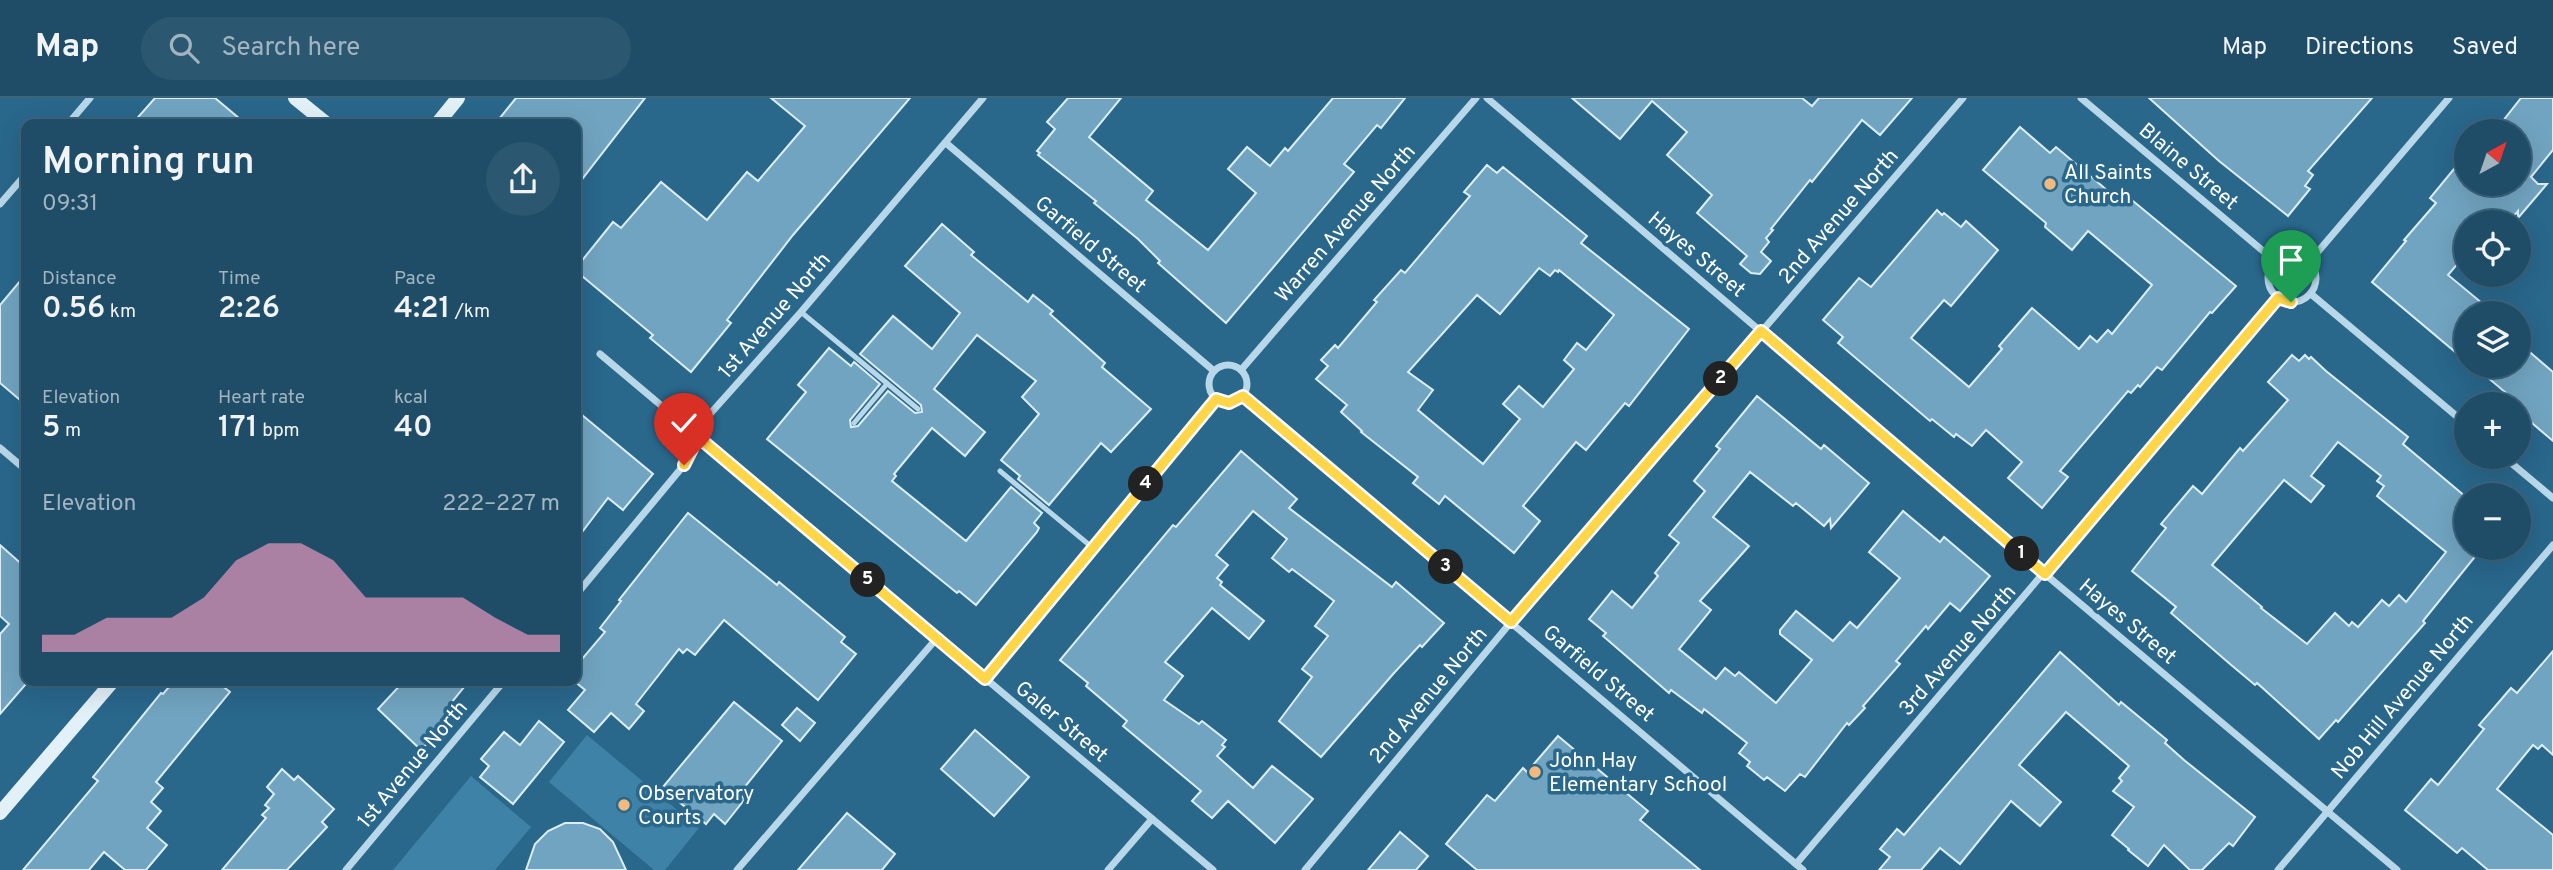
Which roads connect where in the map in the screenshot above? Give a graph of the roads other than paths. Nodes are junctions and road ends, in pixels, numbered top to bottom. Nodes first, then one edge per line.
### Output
1 (90, 98) edge
2 (296, 98) edge
3 (458, 98) edge
4 (983, 98) edge
5 (1476, 98) edge
6 (1487, 98) edge
7 (1963, 98) edge
8 (2081, 98) edge
9 (2449, 98) edge
10 (72, 119) edge
11 (321, 119) edge
12 (442, 119) edge
13 (946, 143) junction
14 (21, 180) edge
15 (0, 205) edge
16 (2275, 261) junction
17 (2310, 261) junction
18 (2311, 294) junction
19 (2278, 298) junction
20 (801, 312) junction
21 (1761, 331) junction
22 (600, 354) dead end
23 (1241, 370) junction
24 (1214, 371) junction
25 (886, 384) junction
26 (1243, 396) junction
27 (1216, 399) junction
28 (918, 409) dead end
29 (2454, 414) edge
30 (854, 423) dead end
31 (698, 437) junction
32 (0, 448) edge
33 (21, 466) edge
34 (2518, 469) edge
35 (1000, 471) dead end
36 (2553, 498) edge
37 (2553, 545) edge
38 (1093, 548) junction
39 (2045, 574) junction
40 (581, 589) edge
41 (1511, 622) junction
42 (937, 638) junction
43 (985, 679) junction
44 (109, 686) edge
45 (500, 686) edge
46 (2328, 811) junction
47 (0, 813) edge
48 (1152, 819) junction
49 (1800, 867) edge
50 (346, 870) edge
51 (737, 870) edge
52 (1108, 870) edge
53 (1213, 870) edge
54 (1305, 870) edge
55 (2278, 870) edge
56 (2397, 870) edge

1 - 10 street
2 - 11 main road
3 - 12 main road
4 - 13 street, 1st Avenue North
5 - 23 street, Warren Avenue North
6 - 21 street, Hayes Street
7 - 21 street, 2nd Avenue North
8 - 16 street, Blaine Street
9 - 17 street
13 - 20 street, 1st Avenue North
13 - 24 street, Garfield Street
14 - 15 street
16 - 17 street
16 - 19 street
17 - 18 street
18 - 19 street
18 - 29 street
19 - 39 street, 3rd Avenue North
20 - 25 lane
20 - 31 street, 1st Avenue North
21 - 39 street, Hayes Street
21 - 41 street, 2nd Avenue North
22 - 31 street, Galer Street
23 - 24 street
23 - 26 street
24 - 27 street
25 - 28 lane
25 - 30 lane
26 - 27 street
26 - 41 street, Garfield Street
27 - 38 street
31 - 40 street, 1st Avenue North
31 - 42 street, Galer Street
32 - 33 street
34 - 36 street
35 - 38 lane
37 - 46 street, Nob Hill Avenue North
38 - 43 street
39 - 46 street, Hayes Street
39 - 49 street, 3rd Avenue North
41 - 49 street, Garfield Street
41 - 54 street, 2nd Avenue North
42 - 43 street, Galer Street
42 - 51 street
43 - 48 street, Galer Street
44 - 47 main road
45 - 50 street, 1st Avenue North
46 - 55 street, Nob Hill Avenue North
46 - 56 street, Hayes Street
48 - 52 street
48 - 53 street, Galer Street

